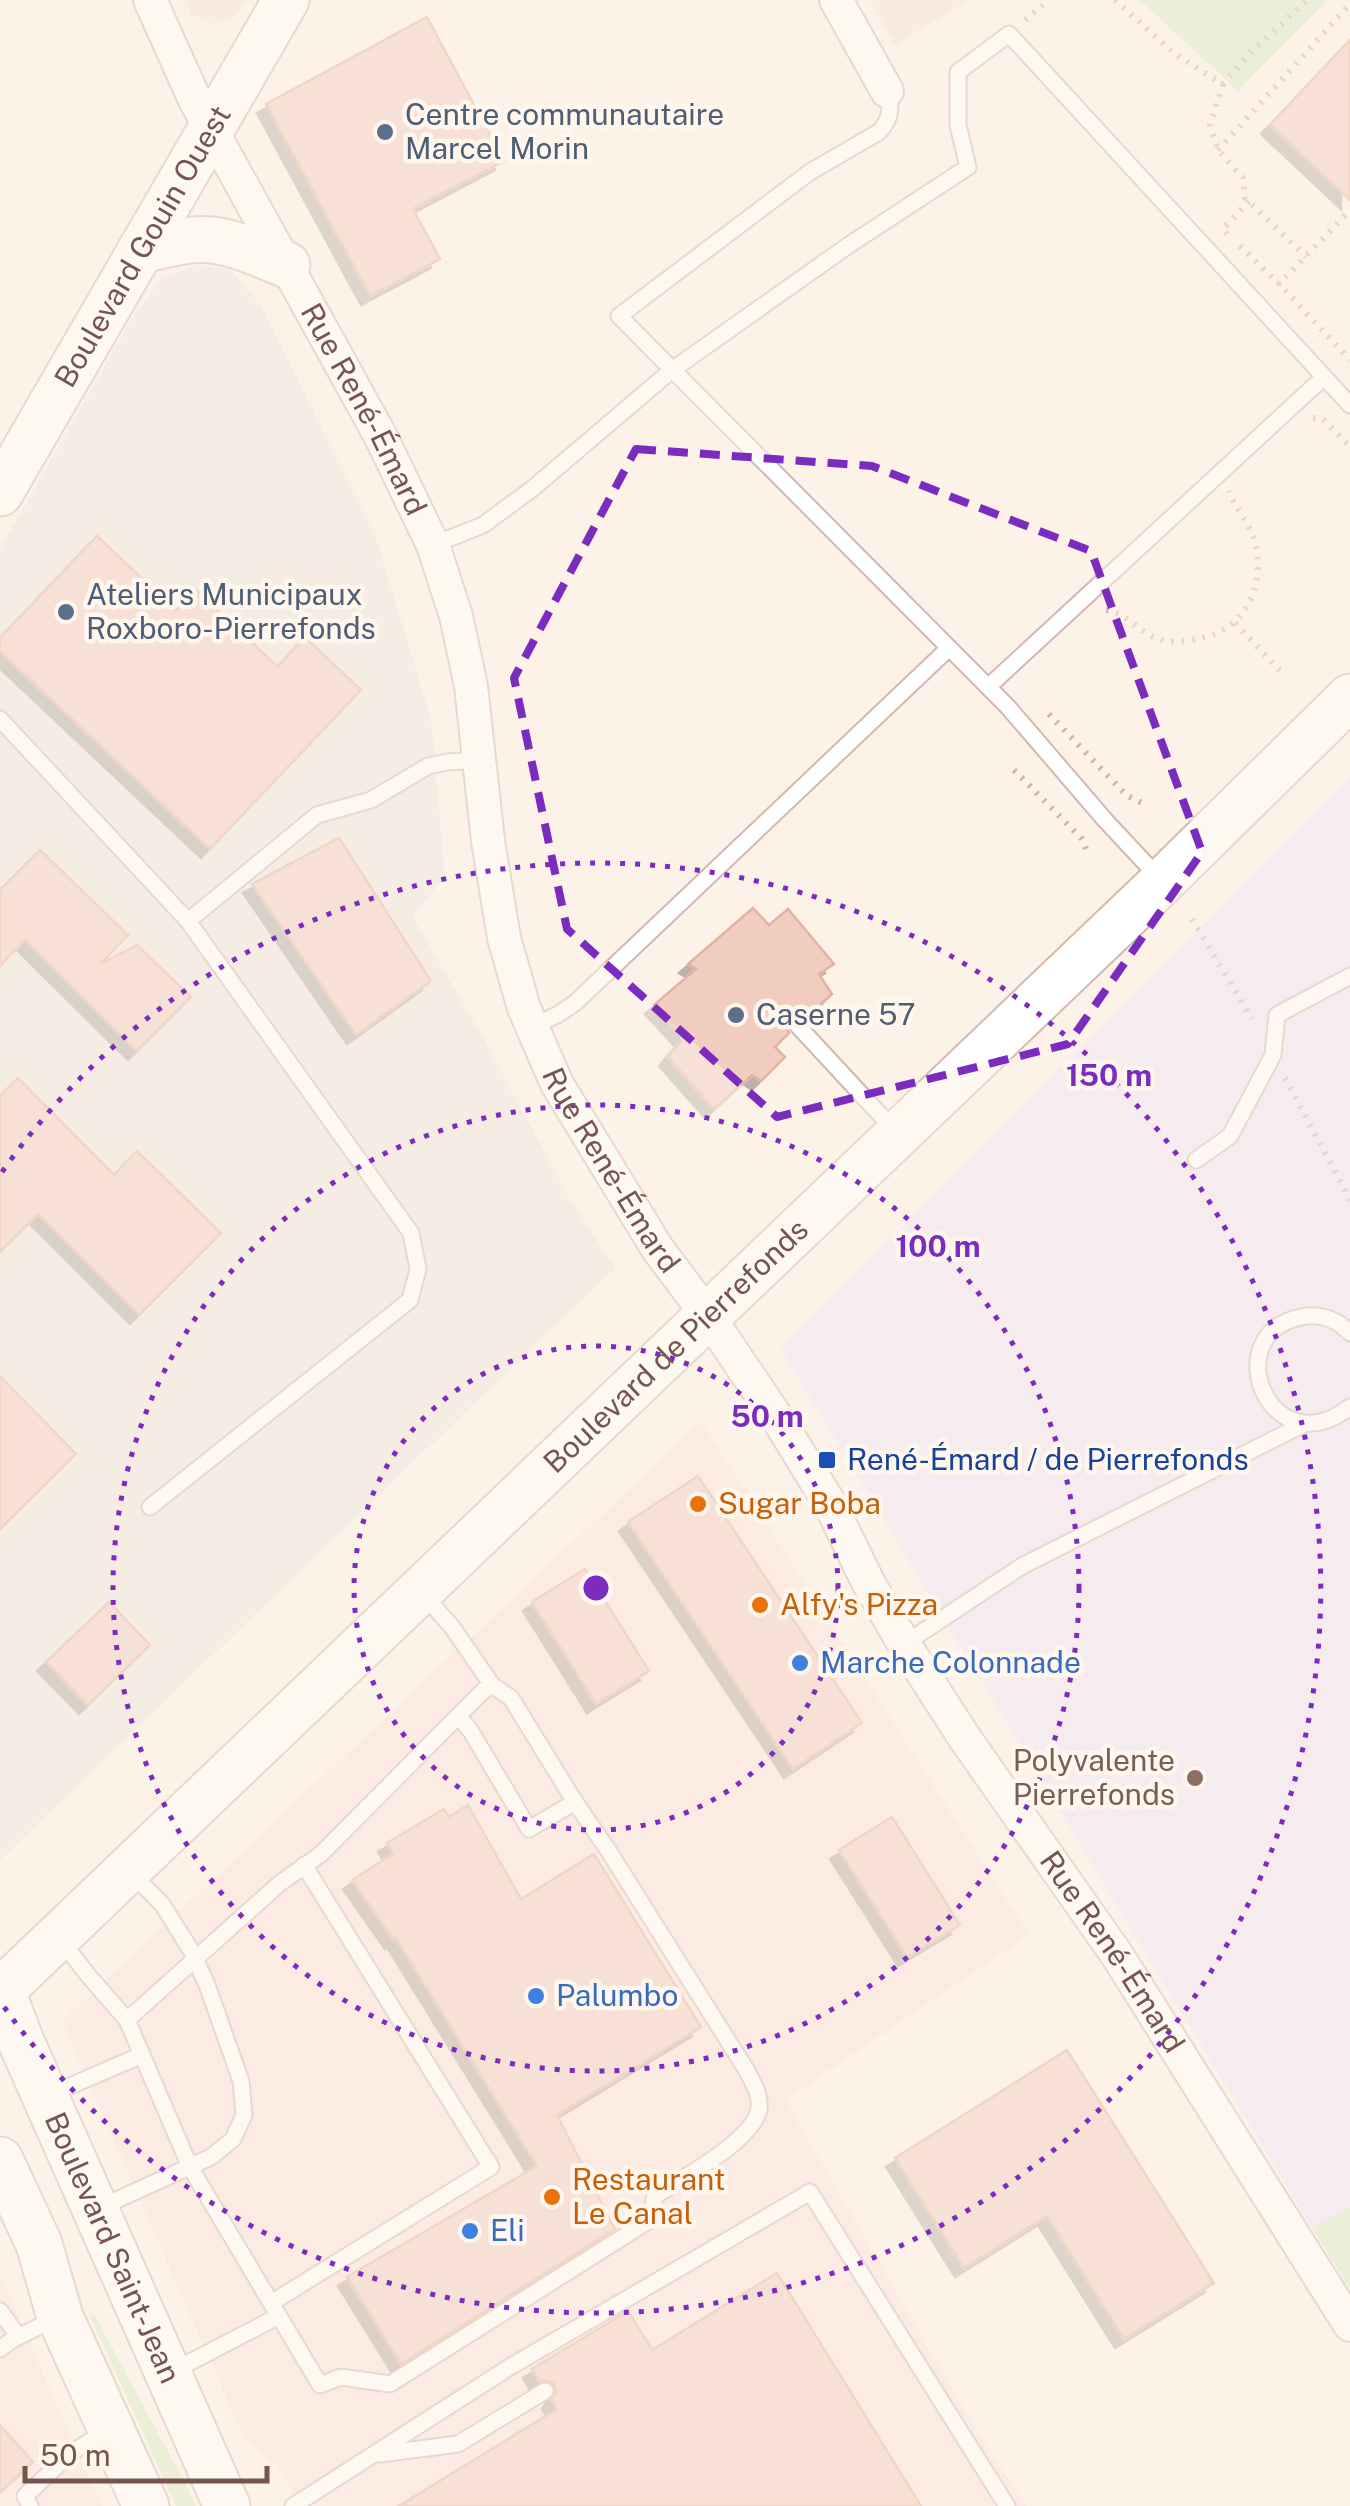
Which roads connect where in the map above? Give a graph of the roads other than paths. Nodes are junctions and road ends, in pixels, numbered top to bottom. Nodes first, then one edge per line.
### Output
1 (150, 0) edge
2 (286, 0) edge
3 (836, 0) edge
4 (887, 91) joint
5 (211, 128) junction
6 (140, 251) junction
7 (287, 265) junction
8 (672, 370) junction
9 (1324, 377) junction
10 (1350, 405) edge
11 (0, 493) edge
12 (433, 544) junction
13 (949, 648) junction
14 (988, 687) junction
15 (1350, 697) edge
16 (0, 720) edge
17 (480, 760) junction
18 (1162, 882) junction
19 (188, 922) junction
20 (1350, 976) edge
21 (798, 1026) dead end
22 (531, 1027) junction
23 (898, 1134) junction
24 (1196, 1160) dead end
25 (708, 1316) junction
26 (1350, 1333) edge
27 (1350, 1407) edge
28 (1304, 1424) junction
29 (150, 1507) dead end
30 (420, 1591) junction
31 (904, 1644) junction
32 (492, 1684) junction
33 (458, 1716) junction
34 (575, 1802) junction
35 (304, 1866) junction
36 (128, 1870) junction
37 (58, 1936) junction
38 (194, 1958) junction
39 (0, 1989) edge
40 (127, 2020) junction
41 (142, 2055) junction
42 (46, 2097) junction
43 (0, 2160) edge
44 (190, 2167) junction
45 (95, 2210) junction
46 (0, 2230) edge
47 (275, 2309) junction
48 (0, 2311) edge
49 (60, 2316) junction
50 (1350, 2325) edge
51 (18, 2336) junction
52 (0, 2349) edge
53 (168, 2374) junction
54 (545, 2391) dead end
55 (111, 2429) junction
56 (372, 2455) junction
57 (23, 2503) edge
58 (146, 2506) edge
59 (227, 2506) edge
60 (293, 2506) edge
61 (1008, 2506) edge

1 - 5 street, Rue René-Émard
2 - 5 main road, Boulevard Gouin Ouest
3 - 4 street
4 - 8 lane
5 - 6 main road, Boulevard Gouin Ouest
5 - 7 street, Rue René-Émard
6 - 7 main road
6 - 11 main road, Boulevard Gouin Ouest
7 - 12 street, Rue René-Émard
8 - 9 lane
8 - 12 lane
8 - 13 lane
9 - 10 lane
9 - 14 lane
12 - 17 street, Rue René-Émard
13 - 14 lane
13 - 22 lane
14 - 18 lane
15 - 18 main road, Boulevard de Pierrefonds
16 - 19 lane
17 - 19 lane
17 - 22 street, Rue René-Émard
18 - 23 main road, Boulevard de Pierrefonds
19 - 29 lane
20 - 24 lane
21 - 23 lane
22 - 25 street, Rue René-Émard
23 - 25 main road, Boulevard de Pierrefonds
25 - 30 main road, Boulevard de Pierrefonds
25 - 31 street, Rue René-Émard
26 - 28 lane
27 - 28 lane
28 - 31 lane
30 - 32 lane
30 - 36 main road, Boulevard de Pierrefonds
31 - 50 street, Rue René-Émard
32 - 33 lane
32 - 34 lane
33 - 34 lane
33 - 35 lane
34 - 47 lane
35 - 38 lane
35 - 47 lane
36 - 37 main road, Boulevard de Pierrefonds
36 - 38 lane
37 - 39 main road, Boulevard de Pierrefonds
37 - 40 lane
38 - 40 lane
38 - 44 lane
39 - 42 main road, Boulevard Saint-Jean
40 - 41 lane
41 - 42 lane
41 - 44 lane
42 - 45 main road, Boulevard Saint-Jean
43 - 49 main road
44 - 45 lane
44 - 47 lane
45 - 53 main road, Boulevard Saint-Jean
46 - 49 main road
47 - 53 lane
48 - 51 lane
49 - 51 lane
49 - 55 main road
51 - 52 lane
53 - 59 main road, Boulevard Saint-Jean
54 - 56 lane
55 - 57 lane
55 - 58 main road
56 - 60 lane
56 - 61 lane

